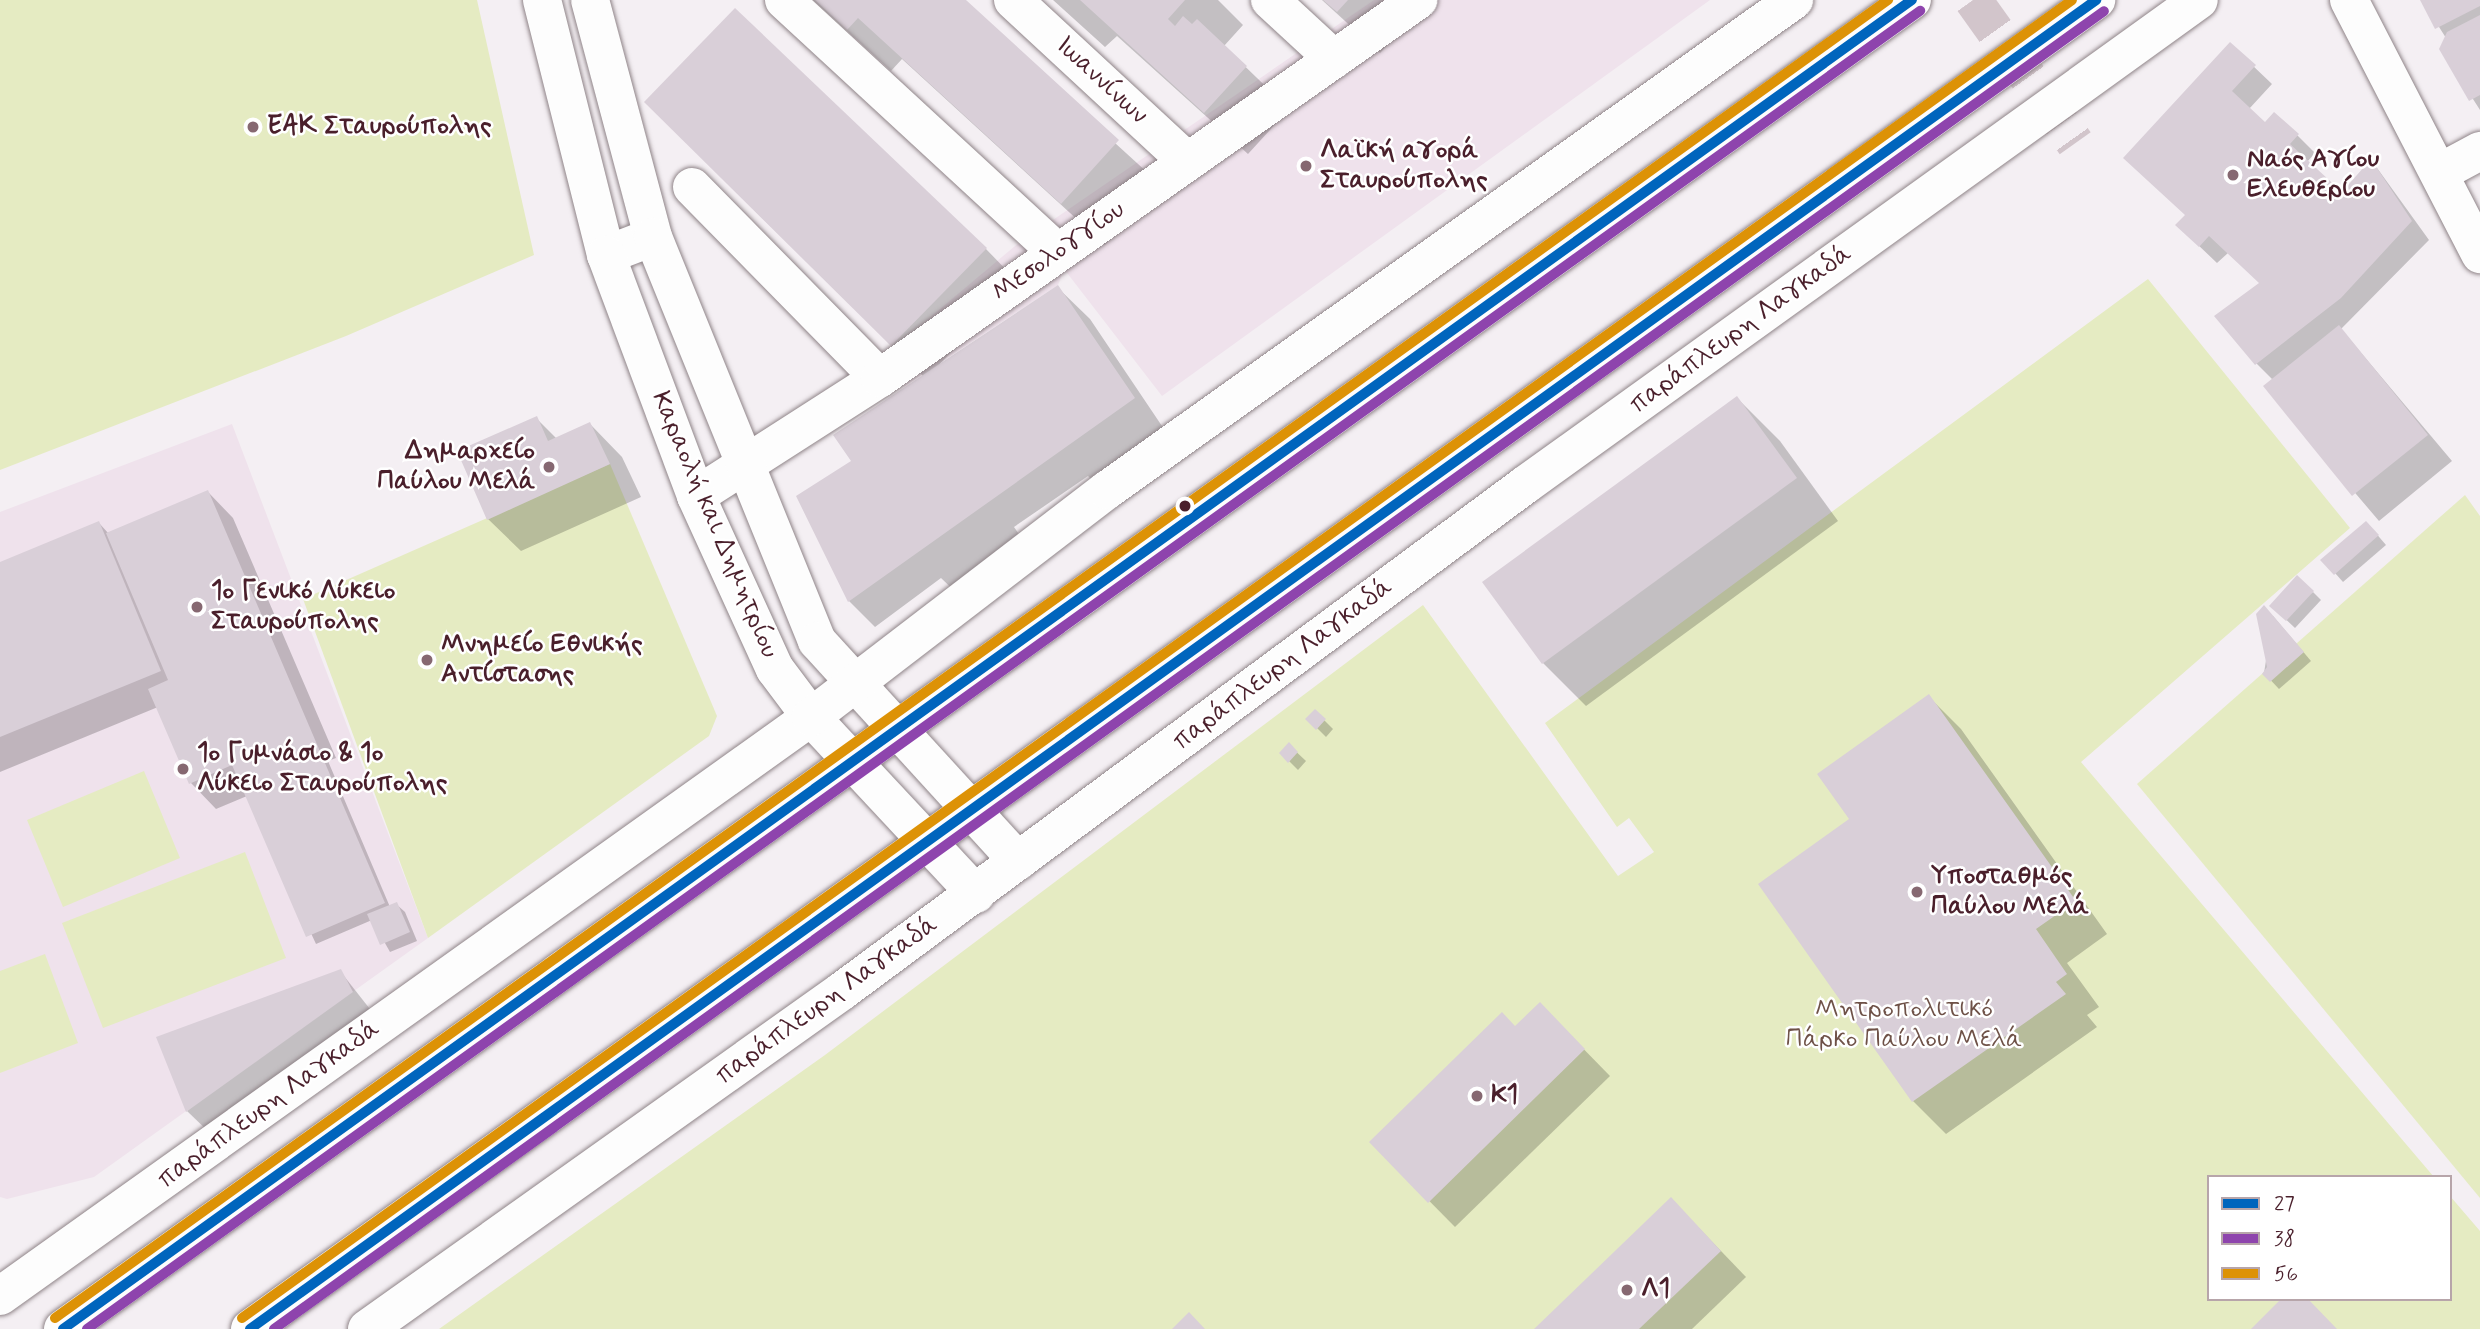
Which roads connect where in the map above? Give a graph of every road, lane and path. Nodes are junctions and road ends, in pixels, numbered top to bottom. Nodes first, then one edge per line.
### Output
1 (541, 0) edge
2 (590, 0) edge
3 (784, 0) edge
4 (1013, 0) edge
5 (1270, 0) edge
6 (1418, 0) edge
7 (1794, 0) edge
8 (1912, 0) edge
9 (2096, 0) edge
10 (2199, 0) edge
11 (2349, 0) edge
12 (1334, 59) junction
13 (2480, 151) edge
14 (1188, 162) junction
15 (2439, 173) junction
16 (692, 187) dead end
17 (653, 237) junction
18 (1057, 253) junction
19 (2480, 254) edge
20 (606, 255) junction
21 (880, 378) junction
22 (743, 468) junction
23 (696, 496) junction
24 (853, 686) junction
25 (811, 717) junction
26 (895, 731) junction
27 (852, 762) junction
28 (971, 812) junction
29 (927, 842) junction
30 (1018, 861) junction
31 (976, 894) junction
32 (0, 1296) edge
33 (63, 1329) edge
34 (250, 1329) edge
35 (368, 1329) edge

1 - 20 main road, Καραολή και Δημητρίου
2 - 17 main road, Καραολή και Δημητρίου
3 - 18 main road
4 - 14 main road, Ιωαννίνων
5 - 12 main road
6 - 12 main road, Μεσολογγίου
7 - 24 main road, παράπλευρη Λαγκαδά
8 - 26 main road
9 - 28 main road
10 - 30 main road, παράπλευρη Λαγκαδά
11 - 15 main road
12 - 14 main road, Μεσολογγίου
13 - 15 main road
14 - 18 main road, Μεσολογγίου
15 - 19 main road
16 - 21 main road
17 - 20 main road
17 - 22 main road, Καραολή και Δημητρίου
18 - 21 main road, Μεσολογγίου
20 - 23 main road, Καραολή και Δημητρίου
21 - 22 main road, Μεσολογγίου
22 - 23 main road, Μεσολογγίου
22 - 24 main road, Καραολή και Δημητρίου
23 - 25 main road, Καραολή και Δημητρίου
24 - 25 main road, παράπλευρη Λαγκαδά
24 - 26 main road, Καραολή και Δημητρίου
25 - 27 main road, Καραολή και Δημητρίου
25 - 32 main road, παράπλευρη Λαγκαδά
26 - 27 main road
26 - 28 main road, Καραολή και Δημητρίου
27 - 29 main road, Καραολή και Δημητρίου
27 - 33 main road
28 - 29 main road
28 - 30 main road, Καραολή και Δημητρίου
29 - 31 main road, Καραολή και Δημητρίου
29 - 34 main road
30 - 31 main road, παράπλευρη Λαγκαδά
31 - 35 main road, παράπλευρη Λαγκαδά

